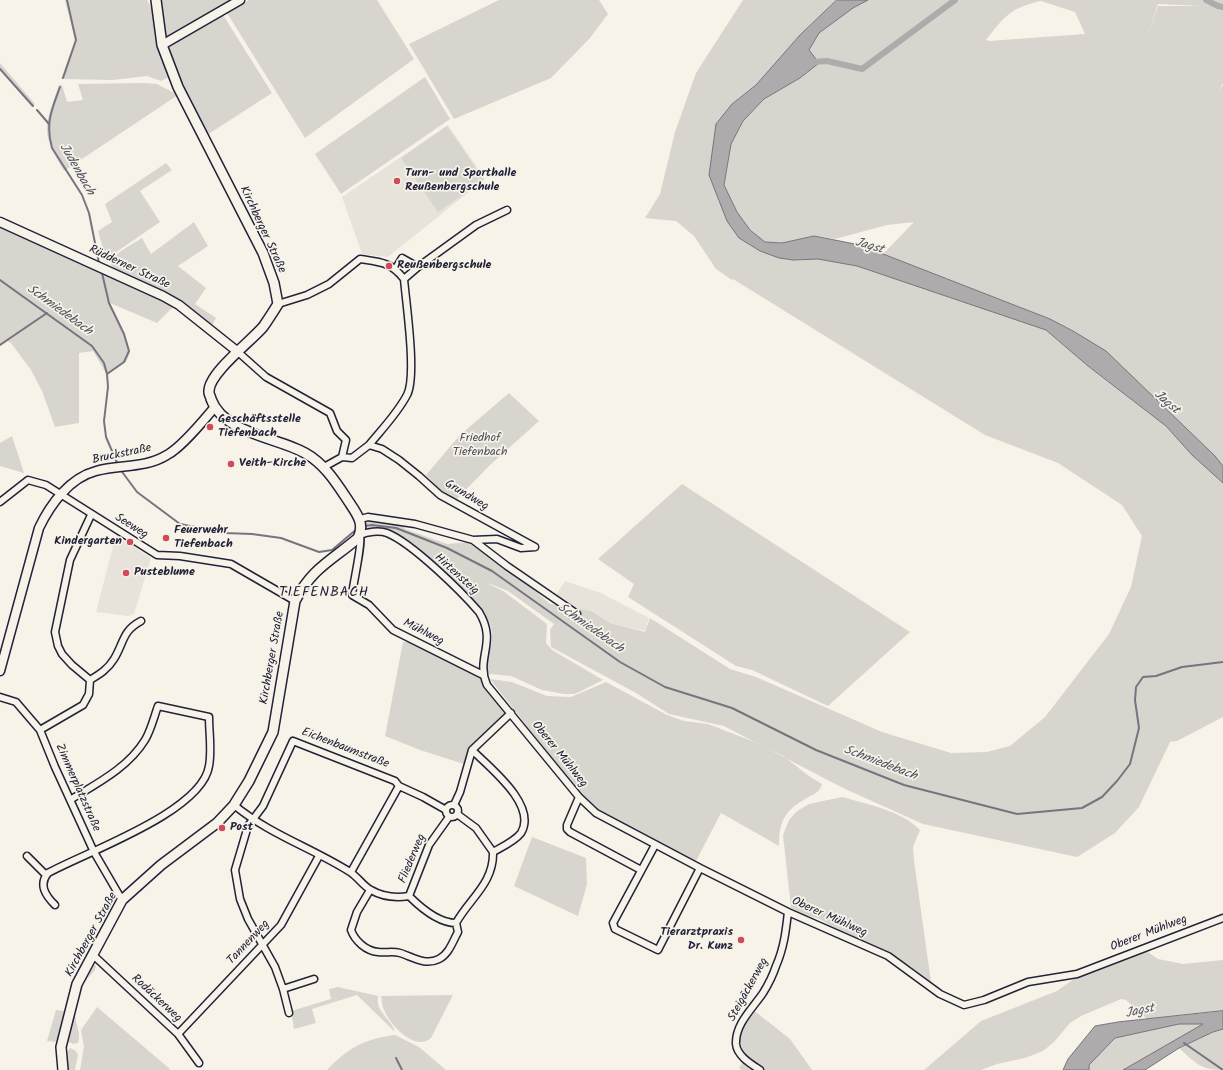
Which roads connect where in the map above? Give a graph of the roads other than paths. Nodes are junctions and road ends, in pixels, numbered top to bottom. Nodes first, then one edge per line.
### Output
1 (156, 0) edge
2 (240, 0) edge
3 (162, 45) junction
4 (507, 210) dead end
5 (0, 222) edge
6 (418, 267) junction
7 (396, 268) junction
8 (404, 279) junction
9 (278, 304) junction
10 (238, 352) junction
11 (214, 408) junction
12 (369, 444) junction
13 (342, 456) junction
14 (324, 467) junction
15 (62, 494) junction
16 (0, 502) edge
17 (91, 515) junction
18 (360, 527) junction
19 (473, 540) junction
20 (295, 601) junction
21 (577, 614) dead end
22 (141, 621) dead end
23 (4, 644) edge
24 (0, 671) edge
25 (483, 675) junction
26 (90, 680) junction
27 (0, 697) edge
28 (511, 713) junction
29 (40, 730) junction
30 (472, 750) junction
31 (399, 786) junction
32 (579, 798) junction
33 (70, 800) junction
34 (234, 804) junction
35 (454, 805) junction
36 (446, 810) junction
37 (458, 814) junction
38 (449, 817) junction
39 (252, 820) junction
40 (655, 845) junction
41 (94, 852) junction
42 (493, 852) junction
43 (27, 856) dead end
44 (319, 856) junction
45 (700, 868) junction
46 (642, 870) junction
47 (351, 872) junction
48 (46, 875) junction
49 (370, 890) junction
50 (409, 896) junction
51 (122, 900) junction
52 (55, 905) dead end
53 (788, 912) junction
54 (1223, 918) edge
55 (456, 923) junction
56 (262, 945) junction
57 (92, 954) junction
58 (314, 979) dead end
59 (283, 989) junction
60 (289, 1013) dead end
61 (178, 1034) junction
62 (199, 1063) dead end
63 (62, 1070) edge
64 (760, 1070) edge

1 - 3 main road, Kirchberger Straße
2 - 3 street
3 - 9 main road, Kirchberger Straße
4 - 6 street
5 - 10 street, Rüdderner Straße
6 - 7 street
6 - 8 street
7 - 8 street
7 - 9 street
8 - 12 street
9 - 10 main road
10 - 11 main road
10 - 13 street
11 - 14 main road
11 - 15 street, Bruckstraße
12 - 13 street
12 - 19 street, Grundweg
13 - 14 street
14 - 18 main road
15 - 16 street, Seeweg
15 - 17 street, Seeweg
15 - 23 street, Bruckstraße
17 - 20 street, Seeweg
17 - 26 street
18 - 19 street
18 - 20 main road, Kirchberger Straße
18 - 25 street, Hirtensteig
18 - 25 street, Mühlweg
19 - 21 street
20 - 34 main road, Kirchberger Straße
22 - 26 street
23 - 24 street, Bruckstraße
25 - 28 street, Oberer Mühlweg
26 - 29 street
27 - 29 street, Zimmerplatzstraße
28 - 30 street
28 - 32 street, Oberer Mühlweg
29 - 33 street, Zimmerplatzstraße
30 - 35 street
30 - 42 street
31 - 36 street, Eichenbaumstraße
31 - 39 street, Eichenbaumstraße
31 - 47 street
32 - 40 street, Oberer Mühlweg
32 - 46 street
33 - 41 street, Zimmerplatzstraße
33 - 41 street
34 - 39 street, Fliederweg
34 - 51 main road, Kirchberger Straße
35 - 36 street
35 - 37 street
36 - 38 street
37 - 38 street
37 - 42 street
38 - 50 street, Fliederweg
39 - 44 street, Fliederweg
39 - 56 street
40 - 45 street, Oberer Mühlweg
40 - 46 street
41 - 48 street
41 - 51 street, Zimmerplatzstraße
42 - 55 street
43 - 48 street
44 - 47 street, Fliederweg
44 - 56 street, Tannenweg
45 - 46 street
45 - 53 street, Oberer Mühlweg
47 - 49 street, Fliederweg
48 - 52 street
49 - 50 street, Fliederweg
49 - 55 street
50 - 55 street
51 - 57 main road, Kirchberger Straße
53 - 54 street, Oberer Mühlweg
53 - 64 street, Steigäckerweg
56 - 59 street
56 - 61 street, Tannenweg
57 - 61 street, Rodäckerweg
57 - 63 main road, Kirchberger Straße
58 - 59 street
59 - 60 street
61 - 62 street, Rodäckerweg

